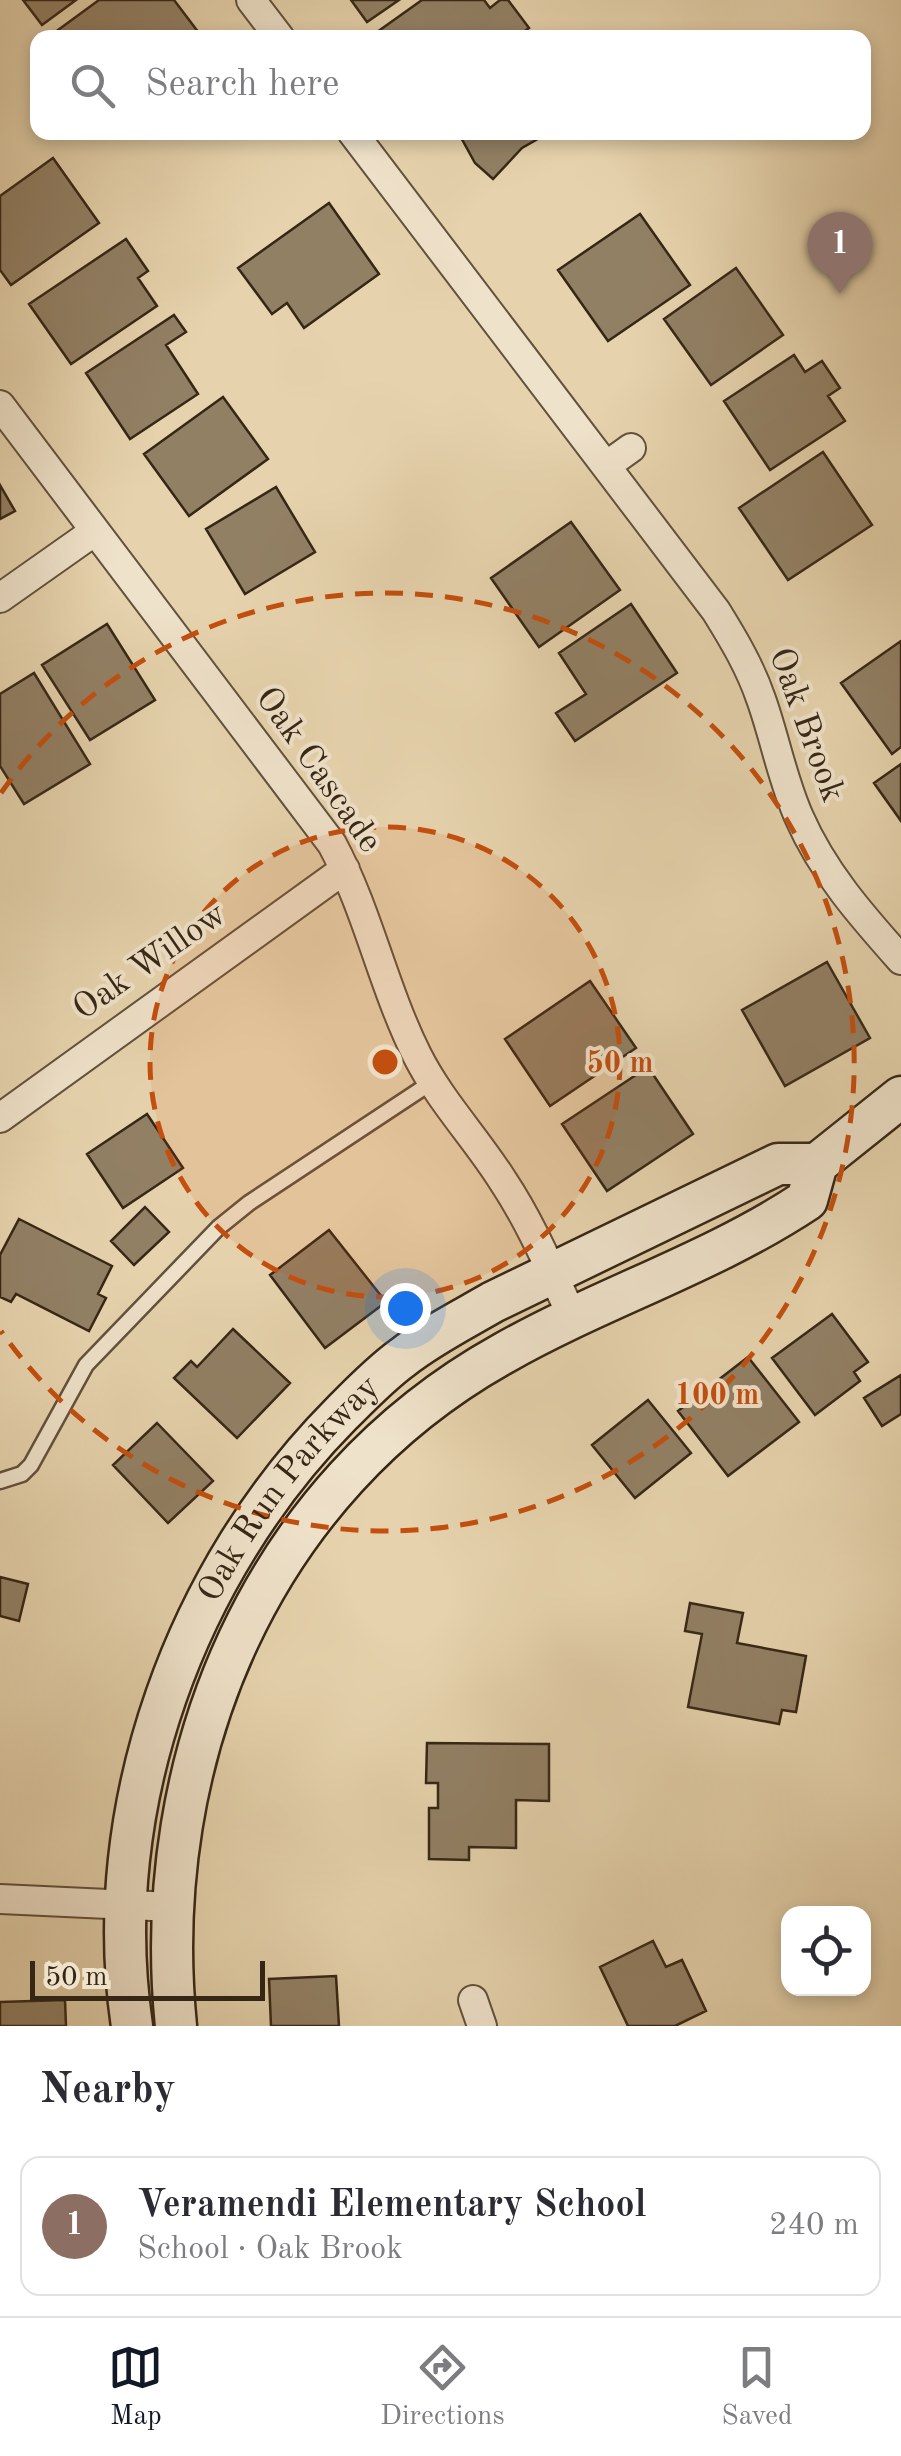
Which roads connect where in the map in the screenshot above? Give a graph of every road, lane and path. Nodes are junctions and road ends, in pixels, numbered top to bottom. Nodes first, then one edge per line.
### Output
1 (251, 0) edge
2 (274, 30) edge
3 (358, 140) edge
4 (0, 405) edge
5 (631, 448) dead end
6 (606, 466) junction
7 (95, 532) junction
8 (0, 598) edge
9 (345, 869) junction
10 (901, 960) edge
11 (432, 1082) junction
12 (901, 1097) edge
13 (0, 1118) edge
14 (817, 1164) junction
15 (552, 1273) junction
16 (572, 1316) junction
17 (0, 1482) edge
18 (0, 1899) edge
19 (126, 1904) junction
20 (173, 1906) junction
21 (132, 2026) edge
22 (176, 2026) edge

1 - 2 street
3 - 6 street, Oak Brook
4 - 7 street, Oak Cascade
5 - 6 street
6 - 10 street, Oak Brook
7 - 8 street
7 - 9 street, Oak Cascade
9 - 11 street, Oak Cascade
9 - 13 street, Oak Willow
11 - 15 street, Oak Cascade
11 - 17 lane
12 - 14 street, Oak Run Parkway
14 - 15 street, Oak Run Parkway
14 - 16 street, Oak Run Parkway
15 - 16 street, Oak Cascade
15 - 19 street, Oak Run Parkway
16 - 20 street, Oak Run Parkway
18 - 19 street
19 - 20 street
19 - 21 street, Oak Run Parkway
20 - 22 street, Oak Run Parkway

